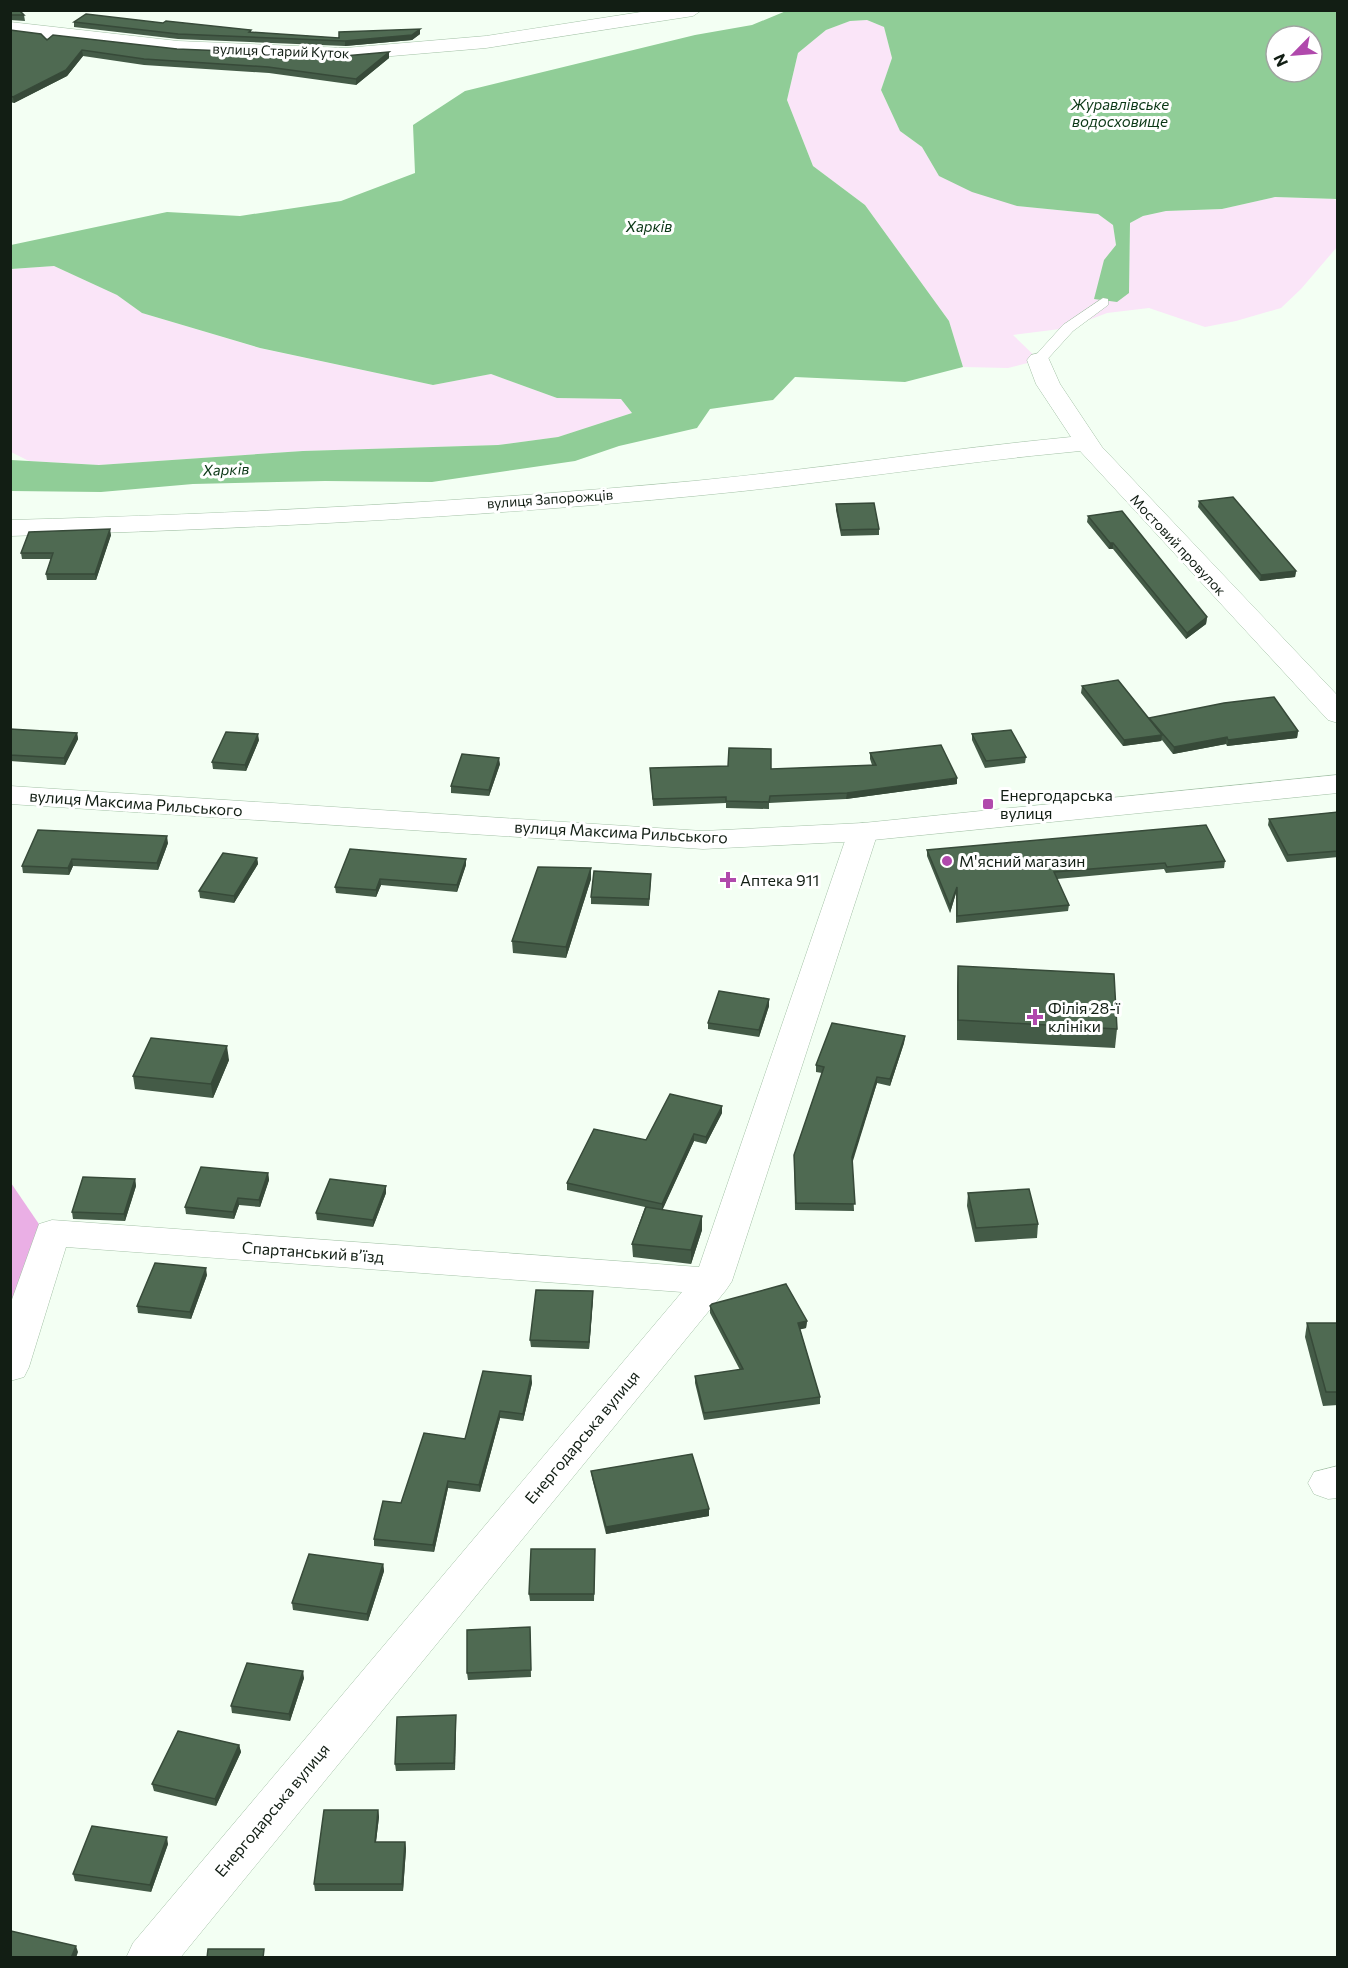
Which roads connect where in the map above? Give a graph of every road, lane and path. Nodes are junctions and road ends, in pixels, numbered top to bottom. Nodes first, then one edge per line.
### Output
1 (693, 10) edge
2 (632, 16) edge
3 (10, 28) edge
4 (1102, 302) dead end
5 (1039, 360) joint
6 (1087, 443) junction
7 (10, 528) edge
8 (1338, 714) edge
9 (1338, 784) edge
10 (10, 795) edge
11 (863, 832) junction
12 (713, 1281) junction
13 (10, 1367) edge
14 (150, 1958) edge

1 - 2 street, вулиця Старий Куток
2 - 3 street, вулиця Старий Куток
4 - 5 lane
5 - 6 street, Мостовий провулок
6 - 7 street, вулиця Запорожців
6 - 8 street, Мостовий провулок
9 - 11 street, вулиця Максима Рильського
10 - 11 street, вулиця Максима Рильського
11 - 12 street, Енергодарська вулиця
12 - 13 street, Спартанський в’їзд
12 - 14 street, Енергодарська вулиця

